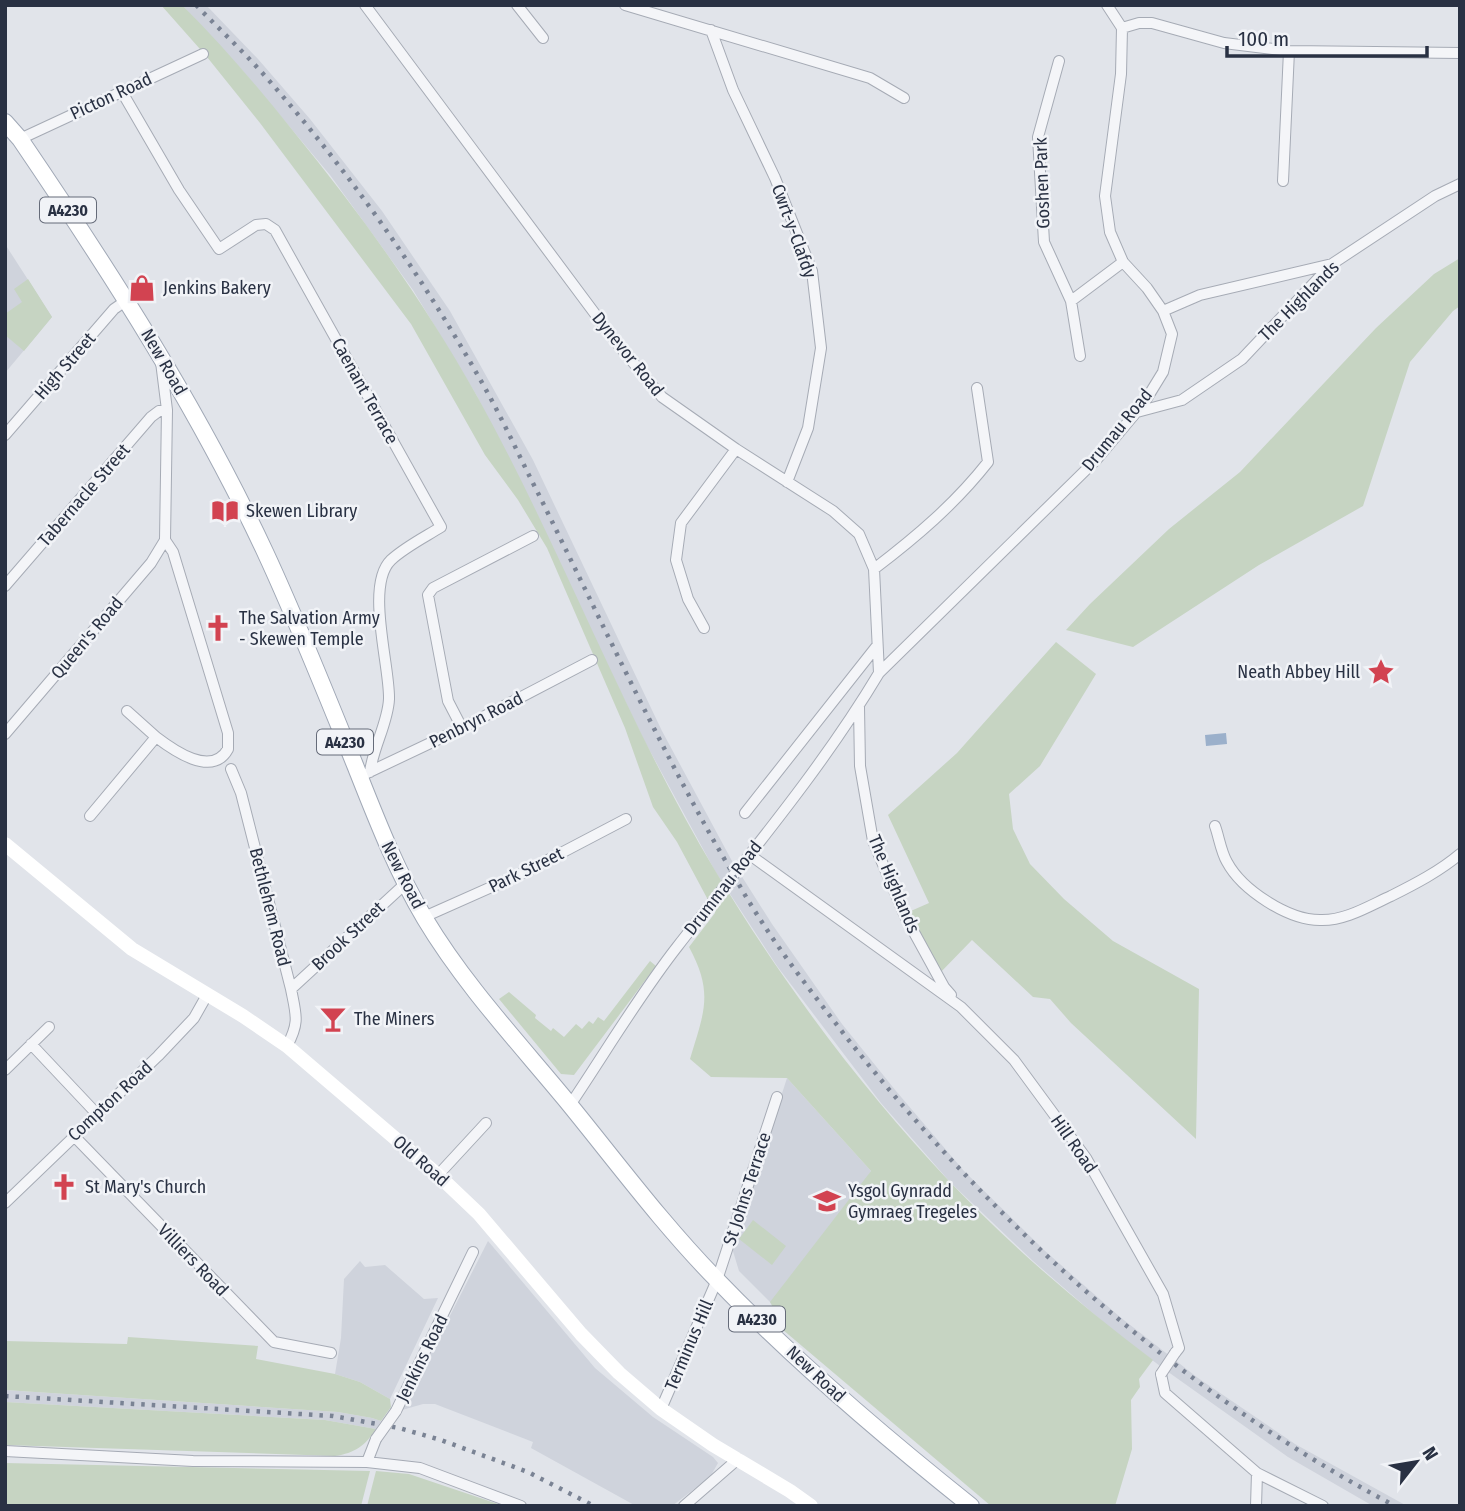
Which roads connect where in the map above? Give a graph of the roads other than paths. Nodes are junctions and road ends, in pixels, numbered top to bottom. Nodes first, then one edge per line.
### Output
1 (365, 5) edge
2 (517, 5) edge
3 (625, 5) edge
4 (1107, 5) edge
5 (1122, 28) junction
6 (711, 30) junction
7 (544, 38) dead end
8 (1289, 51) junction
9 (1460, 53) edge
10 (203, 54) dead end
11 (1059, 61) dead end
12 (122, 92) junction
13 (904, 98) dead end
14 (5, 122) edge
15 (20, 139) junction
16 (1283, 181) dead end
17 (1460, 184) edge
18 (1123, 262) junction
19 (1332, 264) junction
20 (127, 300) junction
21 (1071, 302) junction
22 (1163, 311) junction
23 (160, 353) junction
24 (1080, 356) dead end
25 (977, 388) dead end
26 (167, 410) junction
27 (1137, 412) junction
28 (5, 435) edge
29 (736, 449) junction
30 (787, 482) junction
31 (533, 536) dead end
32 (165, 540) junction
33 (874, 569) junction
34 (5, 586) edge
35 (704, 628) dead end
36 (876, 647) junction
37 (592, 660) dead end
38 (879, 673) junction
39 (859, 707) junction
40 (127, 711) dead end
41 (462, 728) junction
42 (5, 734) edge
43 (156, 737) junction
44 (230, 769) dead end
45 (365, 774) junction
46 (746, 813) dead end
47 (90, 816) dead end
48 (625, 819) dead end
49 (1215, 826) dead end
50 (5, 844) edge
51 (1460, 854) edge
52 (750, 855) junction
53 (1450, 862) junction
54 (1460, 871) edge
55 (405, 884) junction
56 (424, 917) junction
57 (291, 989) junction
58 (207, 995) junction
59 (961, 1007) junction
60 (49, 1027) dead end
61 (31, 1044) junction
62 (287, 1046) junction
63 (5, 1070) edge
64 (777, 1097) dead end
65 (570, 1105) junction
66 (96, 1113) junction
67 (486, 1123) dead end
68 (74, 1135) junction
69 (438, 1175) junction
70 (5, 1203) edge
71 (473, 1252) dead end
72 (717, 1280) junction
73 (331, 1353) dead end
74 (661, 1409) junction
75 (5, 1451) edge
76 (738, 1459) junction
77 (367, 1462) junction
78 (1257, 1473) junction
79 (521, 1506) edge
80 (684, 1506) edge
81 (811, 1506) edge
82 (971, 1506) edge
83 (1256, 1506) edge
84 (1323, 1506) edge

1 - 29 street, Dynevor Road
2 - 7 street
3 - 6 street
4 - 5 street
5 - 8 street
5 - 18 street, Drumau Road
6 - 13 street
6 - 30 street, Cwrt-y-Clafdy
8 - 9 street
8 - 16 street
10 - 12 street, Picton Road
11 - 21 street, Goshen Park
12 - 15 street, Picton Road
12 - 45 street, Caenant Terrace
14 - 15 main road, New Road / A4230
15 - 20 main road, New Road / A4230
17 - 19 street, The Highlands
18 - 21 street
18 - 22 street, Drumau Road
19 - 22 street
19 - 27 street, The Highlands
20 - 23 main road, New Road / A4230
20 - 28 street, High Street
21 - 24 street, Goshen Park
22 - 27 street, Drumau Road
23 - 26 street
23 - 45 main road, New Road / A4230
25 - 33 street
26 - 32 street
26 - 34 street, Tabernacle Street
27 - 38 street, Drumau Road
29 - 30 street, Dynevor Road
29 - 35 street
30 - 33 street, Dynevor Road
31 - 41 street
32 - 42 street, Queen's Road
32 - 43 street
33 - 36 street, Dynevor Road
36 - 38 street, Dynevor Road
36 - 46 street, Drummau Road
37 - 41 street, Penbryn Road
38 - 39 street, Drummau Road
39 - 52 street, Drummau Road
39 - 59 street, The Highlands
40 - 43 street
41 - 45 street, Penbryn Road
43 - 47 street
44 - 57 street, Bethlehem Road
45 - 55 main road, New Road / A4230
48 - 56 street, Park Street
49 - 53 street
50 - 58 main road, Old Road
51 - 53 street
52 - 59 street, Hill Road
52 - 65 street, Drummau Road
53 - 54 street
55 - 56 main road, New Road / A4230
55 - 57 street, Brook Street
56 - 65 main road, New Road / A4230
57 - 62 street, Bethlehem Road
58 - 62 main road, Old Road
58 - 66 street, Compton Road
59 - 78 street, Hill Road, bridge
60 - 61 street
61 - 63 street
61 - 66 street
62 - 69 main road, Old Road
64 - 72 street, St Johns Terrace
65 - 72 main road, New Road / A4230
66 - 68 street, Compton Road
67 - 69 street
68 - 70 street, Compton Road
68 - 73 street, Villiers Road
69 - 74 main road, Old Road
71 - 77 street, Jenkins Road, bridge
72 - 74 street, Terminus Hill
72 - 82 main road, New Road / A4230
74 - 76 main road, Old Road
75 - 77 street
76 - 80 street
76 - 81 main road, Old Road
77 - 79 street
78 - 83 street
78 - 84 street, Hill Road

